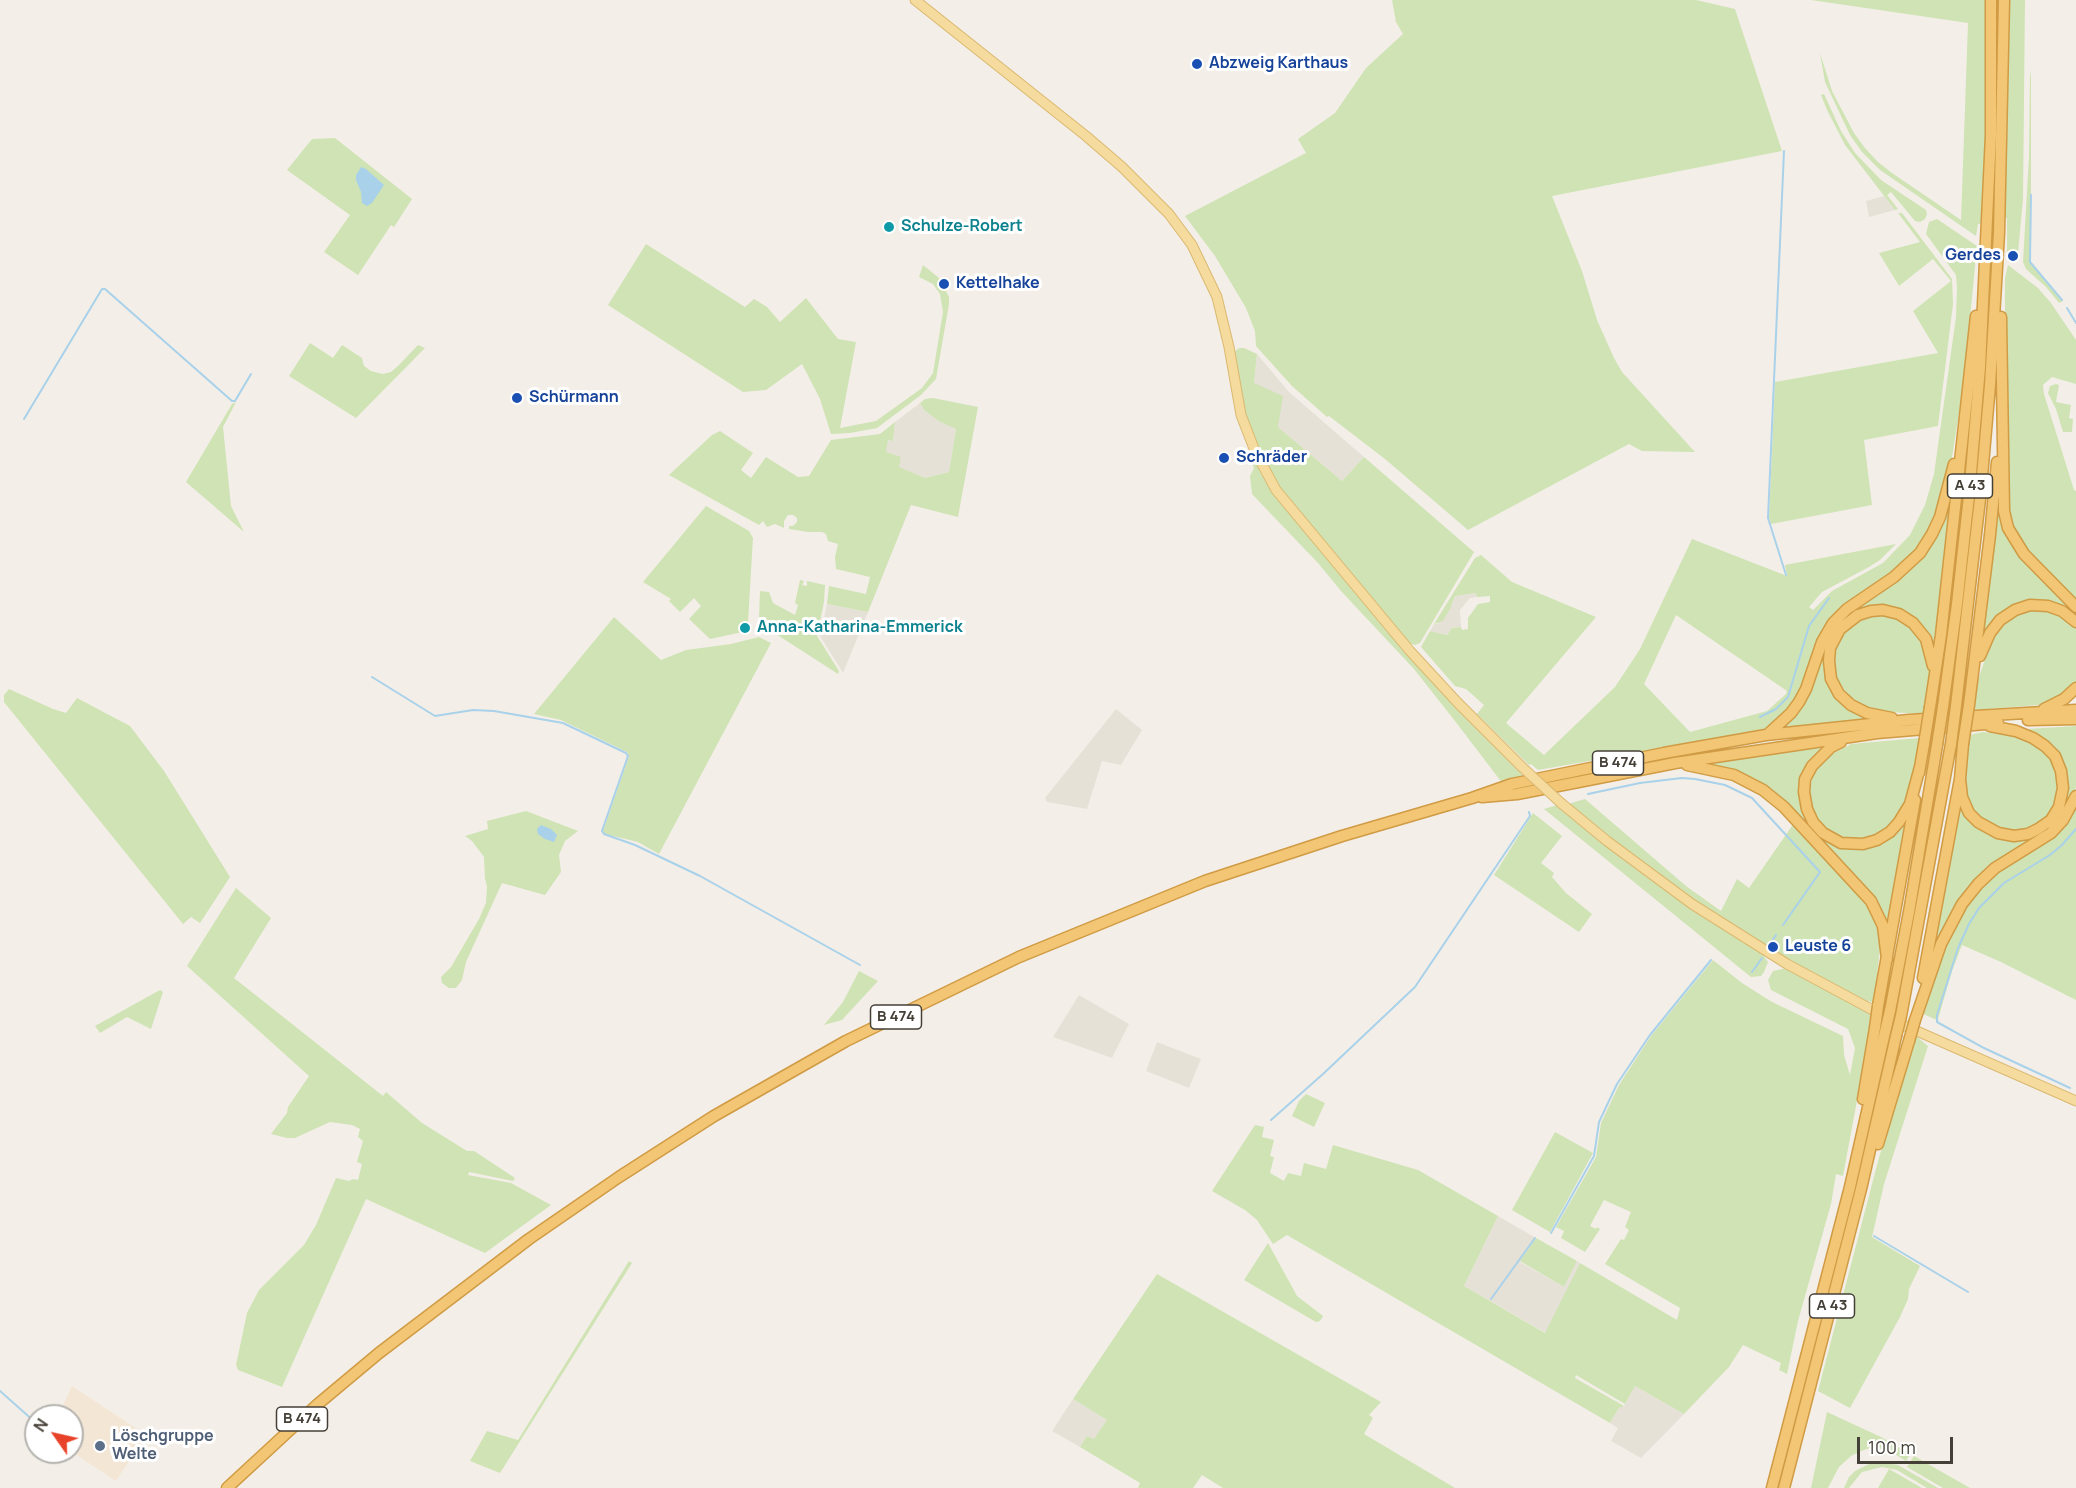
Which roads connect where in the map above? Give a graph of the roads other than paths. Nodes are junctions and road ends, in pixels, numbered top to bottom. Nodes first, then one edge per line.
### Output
1 (915, 0) edge
2 (1991, 0) edge
3 (2004, 0) edge
4 (1983, 263) junction
5 (2000, 271) junction
6 (2002, 411) junction
7 (1963, 426) junction
8 (2076, 607) edge
9 (2076, 622) edge
10 (1974, 674) junction
11 (2076, 688) edge
12 (1933, 690) junction
13 (2076, 710) edge
14 (2030, 713) junction
15 (2076, 719) edge
16 (1909, 720) junction
17 (1978, 724) junction
18 (1877, 733) junction
19 (1766, 735) junction
20 (1675, 763) junction
21 (1920, 767) junction
22 (1960, 778) junction
23 (2076, 796) edge
24 (1472, 798) junction
25 (1887, 959) junction
26 (1916, 1020) junction
27 (1880, 1030) junction
28 (2076, 1101) edge
29 (1855, 1188) junction
30 (227, 1488) edge
31 (1772, 1488) edge
32 (1784, 1488) edge

1 - 28 main road, bridge
2 - 4 highway, A 43
3 - 5 highway, A 43
4 - 7 highway
4 - 27 highway, A 43, bridge
5 - 6 highway
5 - 29 highway, A 43, bridge
6 - 8 highway
6 - 10 highway
7 - 12 highway
7 - 19 highway
9 - 10 highway
10 - 22 highway, bridge
11 - 14 highway
12 - 16 highway
12 - 21 highway, bridge
13 - 14 highway, B 474
14 - 16 highway, B 474
15 - 17 highway, B 474
16 - 19 highway, B 474
17 - 18 highway, B 474
17 - 22 highway
18 - 20 highway, B 474
18 - 21 highway
19 - 24 highway, B 474
20 - 24 highway, B 474
20 - 25 highway
21 - 25 highway
22 - 26 highway
23 - 26 highway
24 - 30 highway, B 474
25 - 27 highway, bridge
26 - 29 highway, bridge
27 - 29 highway, A 43
29 - 31 highway, A 43
29 - 32 highway, A 43

